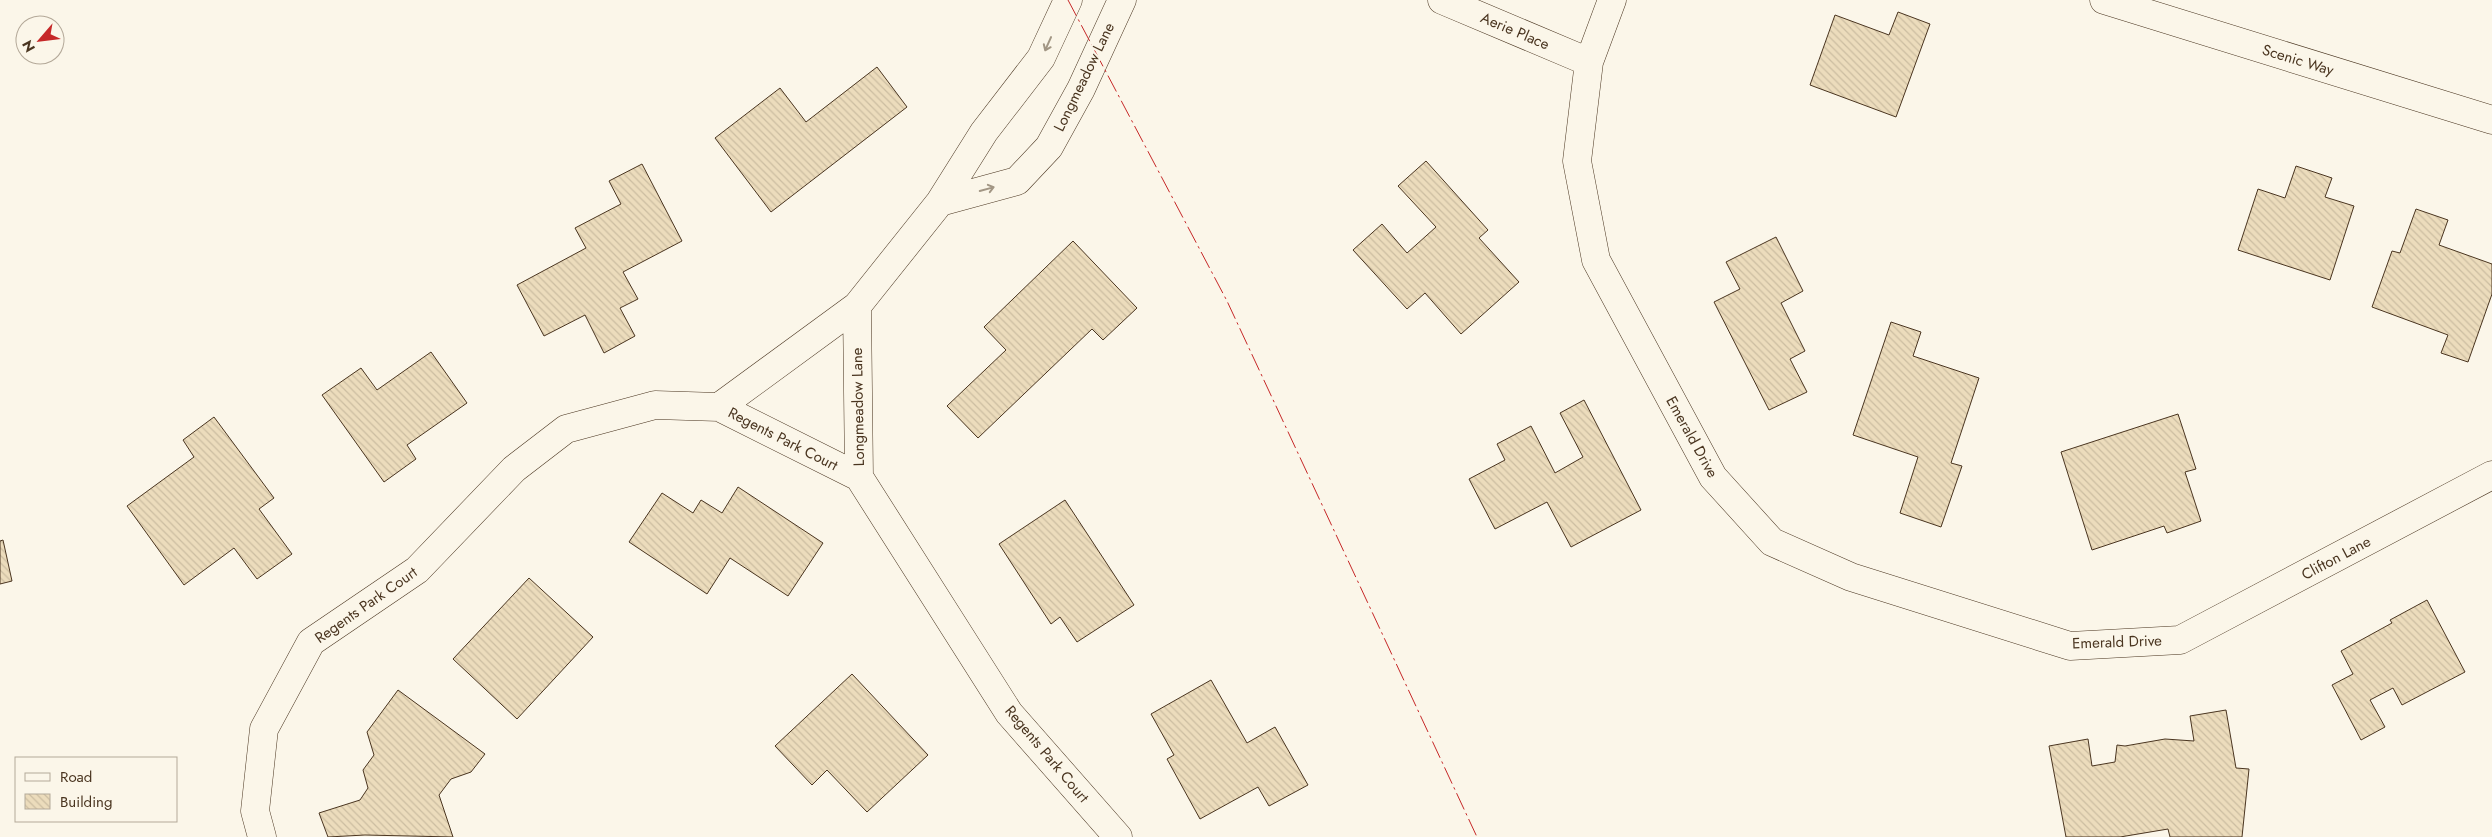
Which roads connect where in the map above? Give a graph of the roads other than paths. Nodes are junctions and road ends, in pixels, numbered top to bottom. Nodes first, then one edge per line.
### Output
1 (1068, 0) edge
2 (1122, 0) edge
3 (1442, 0) edge
4 (1612, 0) edge
5 (2104, 0) edge
6 (1588, 62) junction
7 (2492, 120) edge
8 (940, 202) junction
9 (857, 306) junction
10 (719, 407) junction
11 (2492, 475) edge
12 (860, 477) junction
13 (2180, 640) joint
14 (262, 837) edge
15 (1118, 837) edge

1 -> 8 street
8 -> 2 street, Longmeadow Lane
3 - 6 street, Aerie Place
4 - 6 street, Emerald Drive
5 - 7 street, Scenic Way
6 - 13 street, Emerald Drive
8 - 9 street
9 - 10 street
9 - 12 street, Longmeadow Lane
10 - 12 street, Regents Park Court
10 - 14 street, Regents Park Court
11 - 13 street, Clifton Lane
12 - 15 street, Regents Park Court

